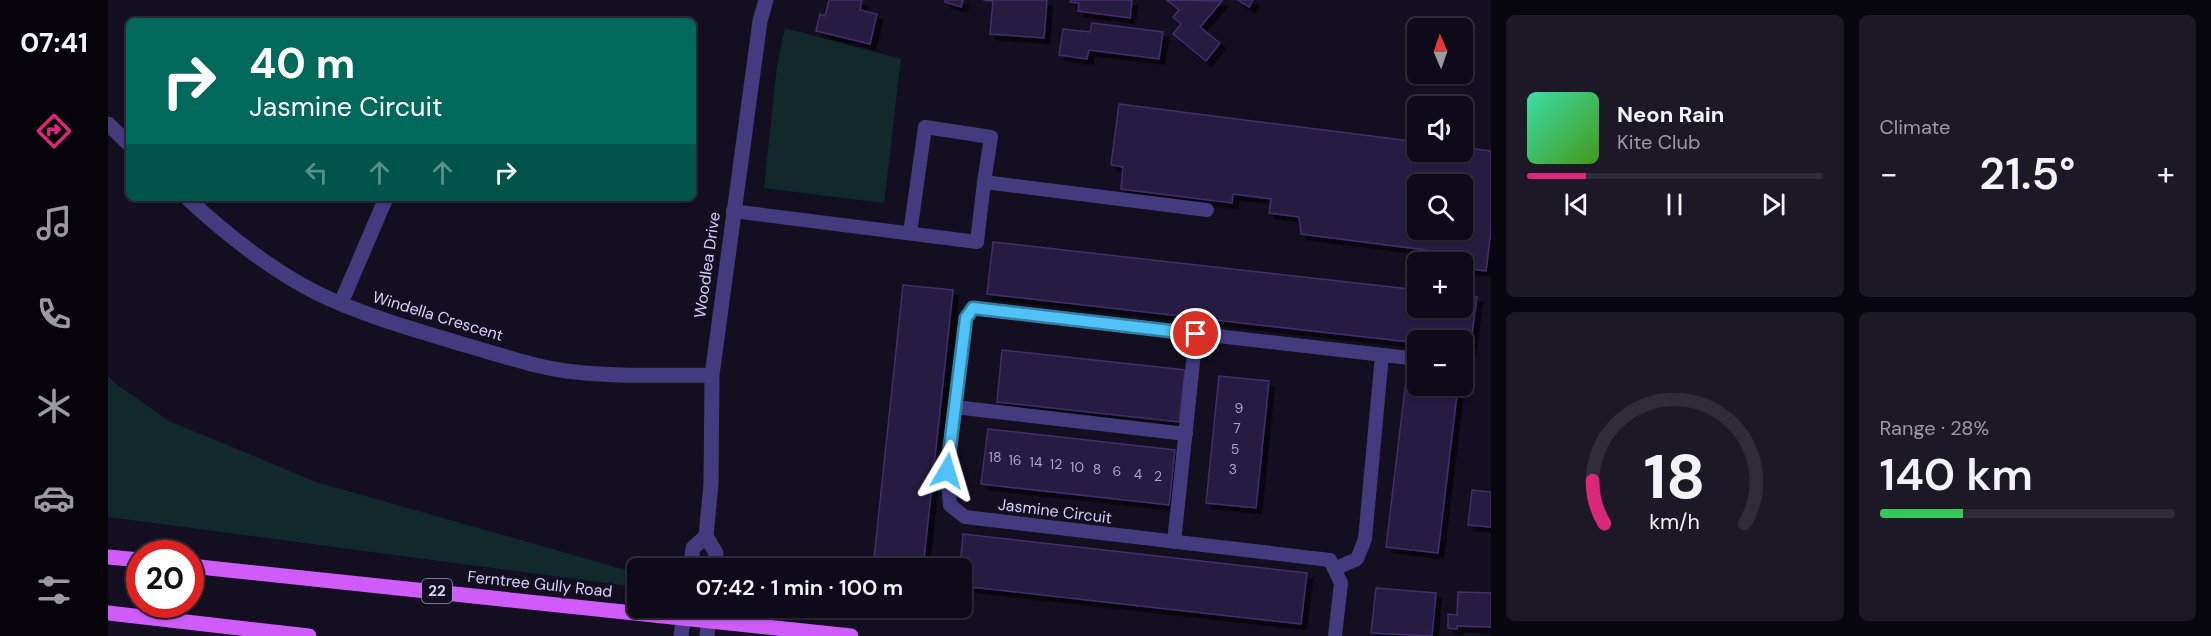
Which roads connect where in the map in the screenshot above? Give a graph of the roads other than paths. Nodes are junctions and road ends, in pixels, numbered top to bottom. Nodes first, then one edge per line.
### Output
1 (765, 0) edge
2 (108, 124) edge
3 (126, 141) edge
4 (984, 182) junction
5 (190, 201) edge
6 (385, 201) edge
7 (1207, 210) dead end
8 (733, 212) junction
9 (910, 234) junction
10 (341, 303) junction
11 (1196, 334) junction
12 (1382, 355) junction
13 (1407, 358) edge
14 (712, 375) junction
15 (955, 406) junction
16 (1186, 434) junction
17 (706, 536) junction
18 (1174, 542) junction
19 (108, 557) edge
20 (692, 558) edge
21 (716, 558) edge
22 (126, 559) edge
23 (204, 567) edge
24 (1334, 569) junction
25 (627, 607) edge
26 (108, 613) edge
27 (684, 618) edge
28 (709, 618) edge
29 (736, 618) edge
30 (309, 636) edge
31 (681, 636) edge
32 (707, 636) edge
33 (851, 636) edge
34 (1335, 636) edge

1 - 8 street, Woodlea Drive
2 - 3 street
4 - 7 lane
4 - 9 lane
4 - 9 lane
5 - 10 street, Windella Crescent
6 - 10 street
8 - 9 lane
8 - 14 street, Woodlea Drive
10 - 14 street, Windella Crescent
11 - 12 lane, Jasmine Circuit
11 - 15 lane, Jasmine Circuit
11 - 16 lane
12 - 13 lane, Jasmine Circuit
12 - 24 lane
14 - 17 street, Woodlea Drive
15 - 16 lane
15 - 18 lane, Jasmine Circuit
16 - 18 lane
17 - 20 street, Woodlea Drive
17 - 21 street, Woodlea Drive
18 - 24 lane, Jasmine Circuit
19 - 22 main road
23 - 25 main road, Ferntree Gully Road / 22
24 - 34 lane
26 - 30 main road
27 - 31 street
28 - 32 street
29 - 33 main road, Ferntree Gully Road / 22

